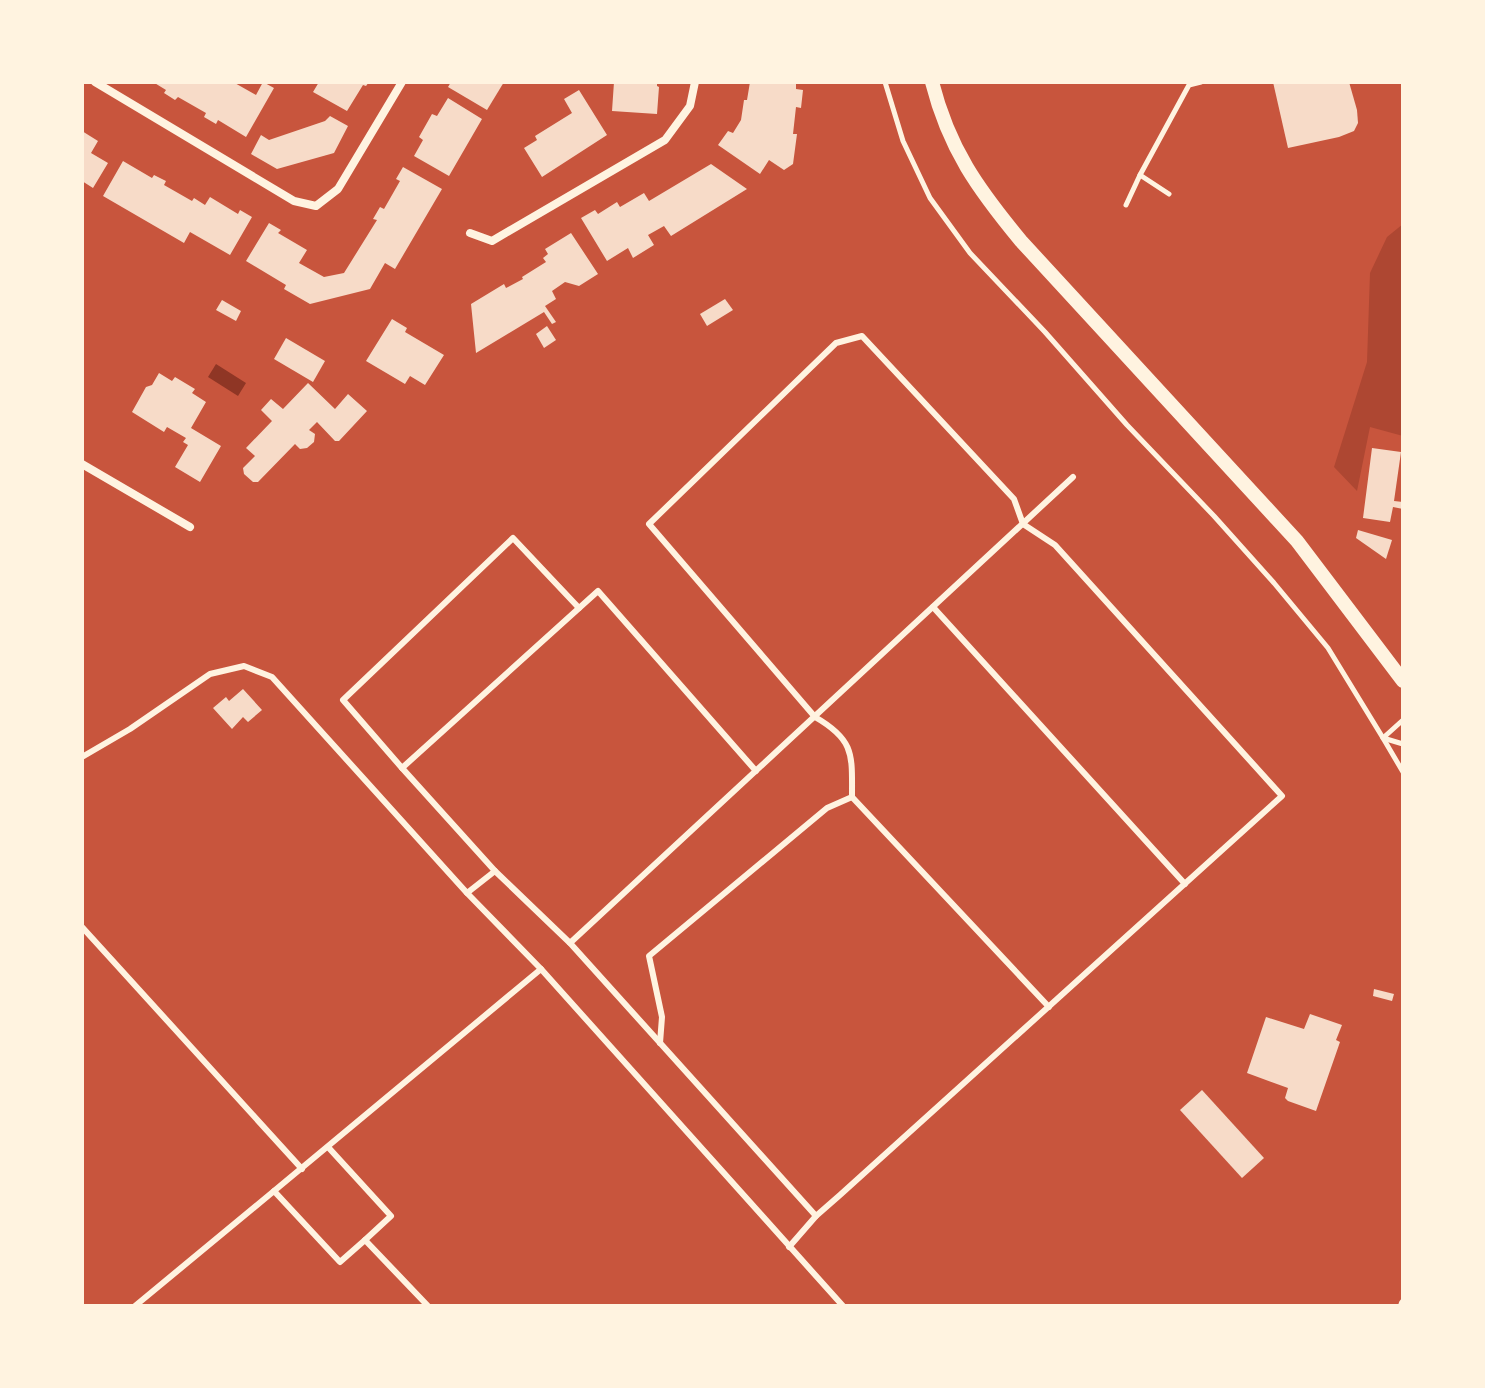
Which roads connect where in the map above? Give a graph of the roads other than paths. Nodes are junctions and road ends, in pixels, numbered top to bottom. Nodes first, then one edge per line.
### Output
1 (95, 82) edge
2 (402, 82) edge
3 (695, 82) edge
4 (932, 82) edge
5 (470, 233) dead end
6 (82, 464) edge
7 (1073, 477) dead end
8 (1023, 524) junction
9 (190, 527) dead end
10 (933, 607) junction
11 (579, 608) junction
12 (1403, 681) edge
13 (815, 717) junction
14 (82, 757) edge
15 (402, 768) junction
16 (756, 771) junction
17 (852, 797) junction
18 (495, 871) junction
19 (1185, 884) junction
20 (467, 893) junction
21 (82, 927) edge
22 (570, 943) junction
23 (541, 969) junction
24 (1049, 1007) junction
25 (660, 1043) junction
26 (328, 1147) junction
27 (302, 1169) junction
28 (274, 1191) junction
29 (816, 1216) junction
30 (365, 1240) junction
31 (789, 1247) junction
32 (135, 1306) edge
33 (428, 1306) edge
34 (843, 1306) edge

1 - 2 street
3 - 5 street
4 - 12 street
6 - 9 street
7 - 8 lane
8 - 10 lane
8 - 13 lane
8 - 19 lane
10 - 13 lane
10 - 19 lane
11 - 15 lane
11 - 15 lane
11 - 16 lane
13 - 16 lane
13 - 17 lane
14 - 20 lane
15 - 18 lane
16 - 22 lane
17 - 24 lane
17 - 25 lane
18 - 20 lane
18 - 22 lane
19 - 24 lane
20 - 23 lane
21 - 27 lane
22 - 25 lane
23 - 26 lane
23 - 31 lane
24 - 29 lane
25 - 29 lane
26 - 27 lane
26 - 30 lane
27 - 28 lane
28 - 30 lane
28 - 32 lane
29 - 31 lane
30 - 33 lane
31 - 34 lane

